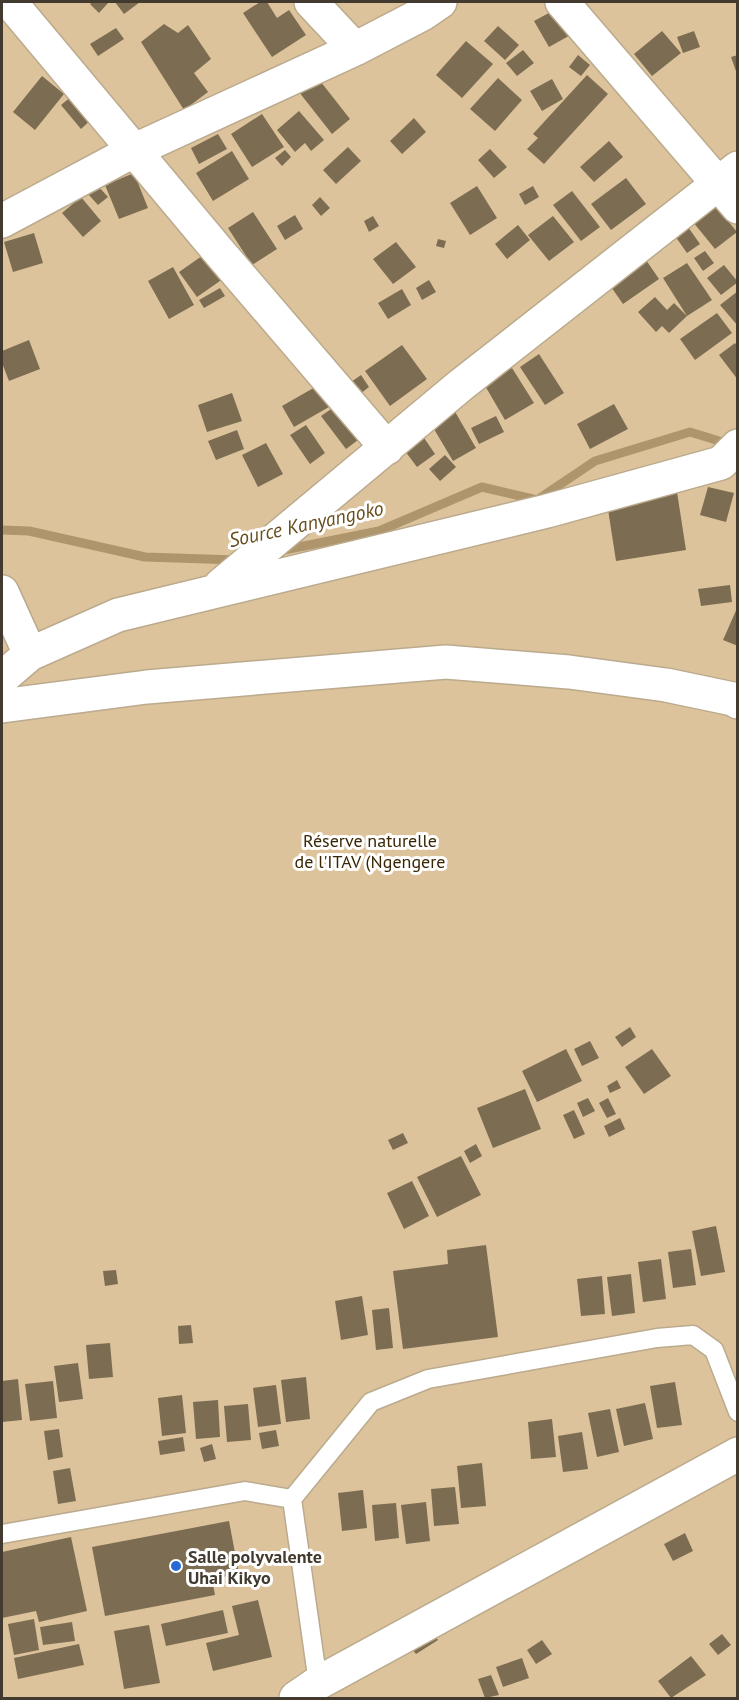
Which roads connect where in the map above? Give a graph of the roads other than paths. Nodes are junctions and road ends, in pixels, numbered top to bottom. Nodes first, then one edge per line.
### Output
1 (10, 2) edge
2 (311, 2) edge
3 (440, 2) edge
4 (562, 2) edge
5 (355, 49) junction
6 (135, 150) junction
7 (731, 186) edge
8 (2, 221) edge
9 (387, 448) junction
10 (732, 459) edge
11 (215, 590) junction
12 (2, 592) edge
13 (30, 654) junction
14 (2, 678) edge
15 (738, 702) edge
16 (2, 706) edge
17 (738, 1412) edge
18 (738, 1454) edge
19 (292, 1499) junction
20 (2, 1534) edge
21 (307, 1691) edge

1 - 6 street
2 - 5 street
3 - 5 street
4 - 7 street
5 - 6 street
6 - 8 street
6 - 9 street
7 - 9 street
9 - 11 street
10 - 11 street
11 - 13 street
12 - 13 street
13 - 14 street
15 - 16 street
17 - 19 lane
18 - 21 street
19 - 20 lane
19 - 21 lane

